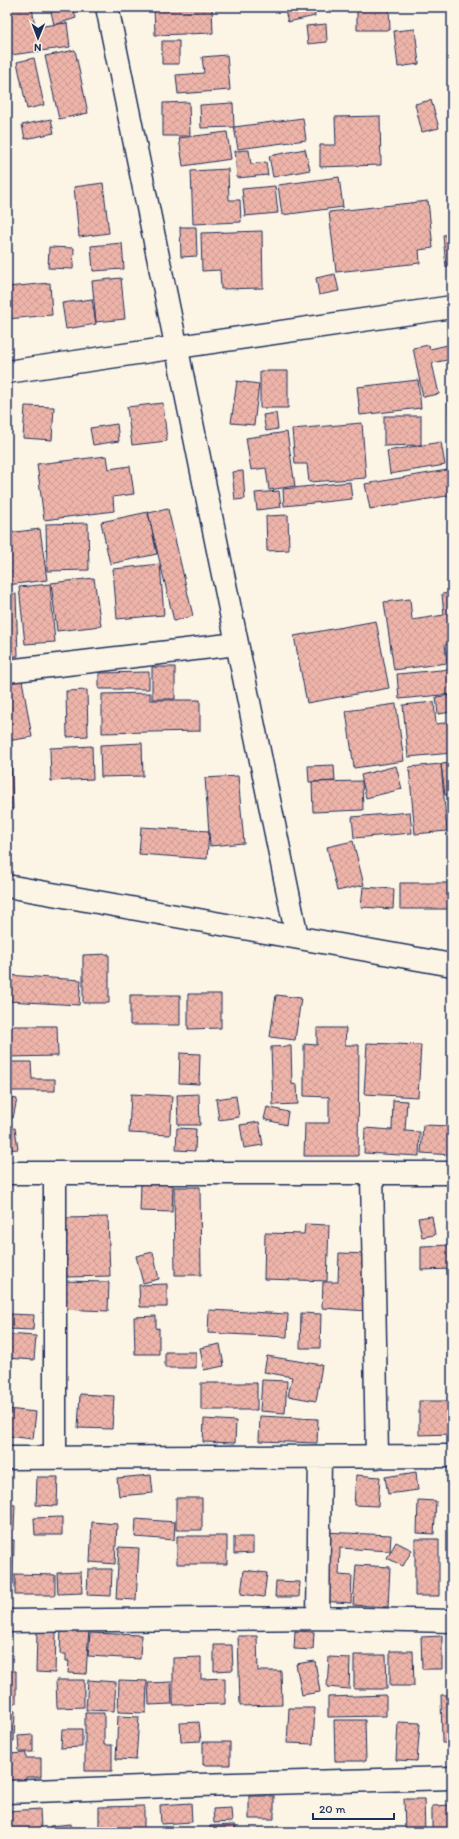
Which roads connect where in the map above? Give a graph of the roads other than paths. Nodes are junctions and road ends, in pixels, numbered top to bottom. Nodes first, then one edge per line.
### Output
1 (107, 7) edge
2 (452, 307) edge
3 (176, 348) junction
4 (7, 372) edge
5 (237, 644) junction
6 (7, 671) edge
7 (7, 886) edge
8 (297, 937) junction
9 (452, 965) edge
10 (7, 1173) edge
11 (55, 1173) junction
12 (372, 1173) junction
13 (452, 1173) edge
14 (377, 1456) junction
15 (452, 1456) edge
16 (320, 1457) junction
17 (7, 1458) edge
18 (55, 1458) junction
19 (318, 1618) junction
20 (7, 1621) edge
21 (452, 1621) edge
22 (452, 1778) edge
23 (7, 1792) edge

1 - 3 street
2 - 3 street
3 - 4 street
3 - 5 street
5 - 6 street
5 - 8 street
7 - 8 street
8 - 9 street
10 - 11 street
11 - 12 street
11 - 18 street
12 - 13 street
12 - 14 street
14 - 15 street
14 - 16 street
16 - 18 street
16 - 19 street
17 - 18 street
19 - 20 street
19 - 21 street
22 - 23 street

